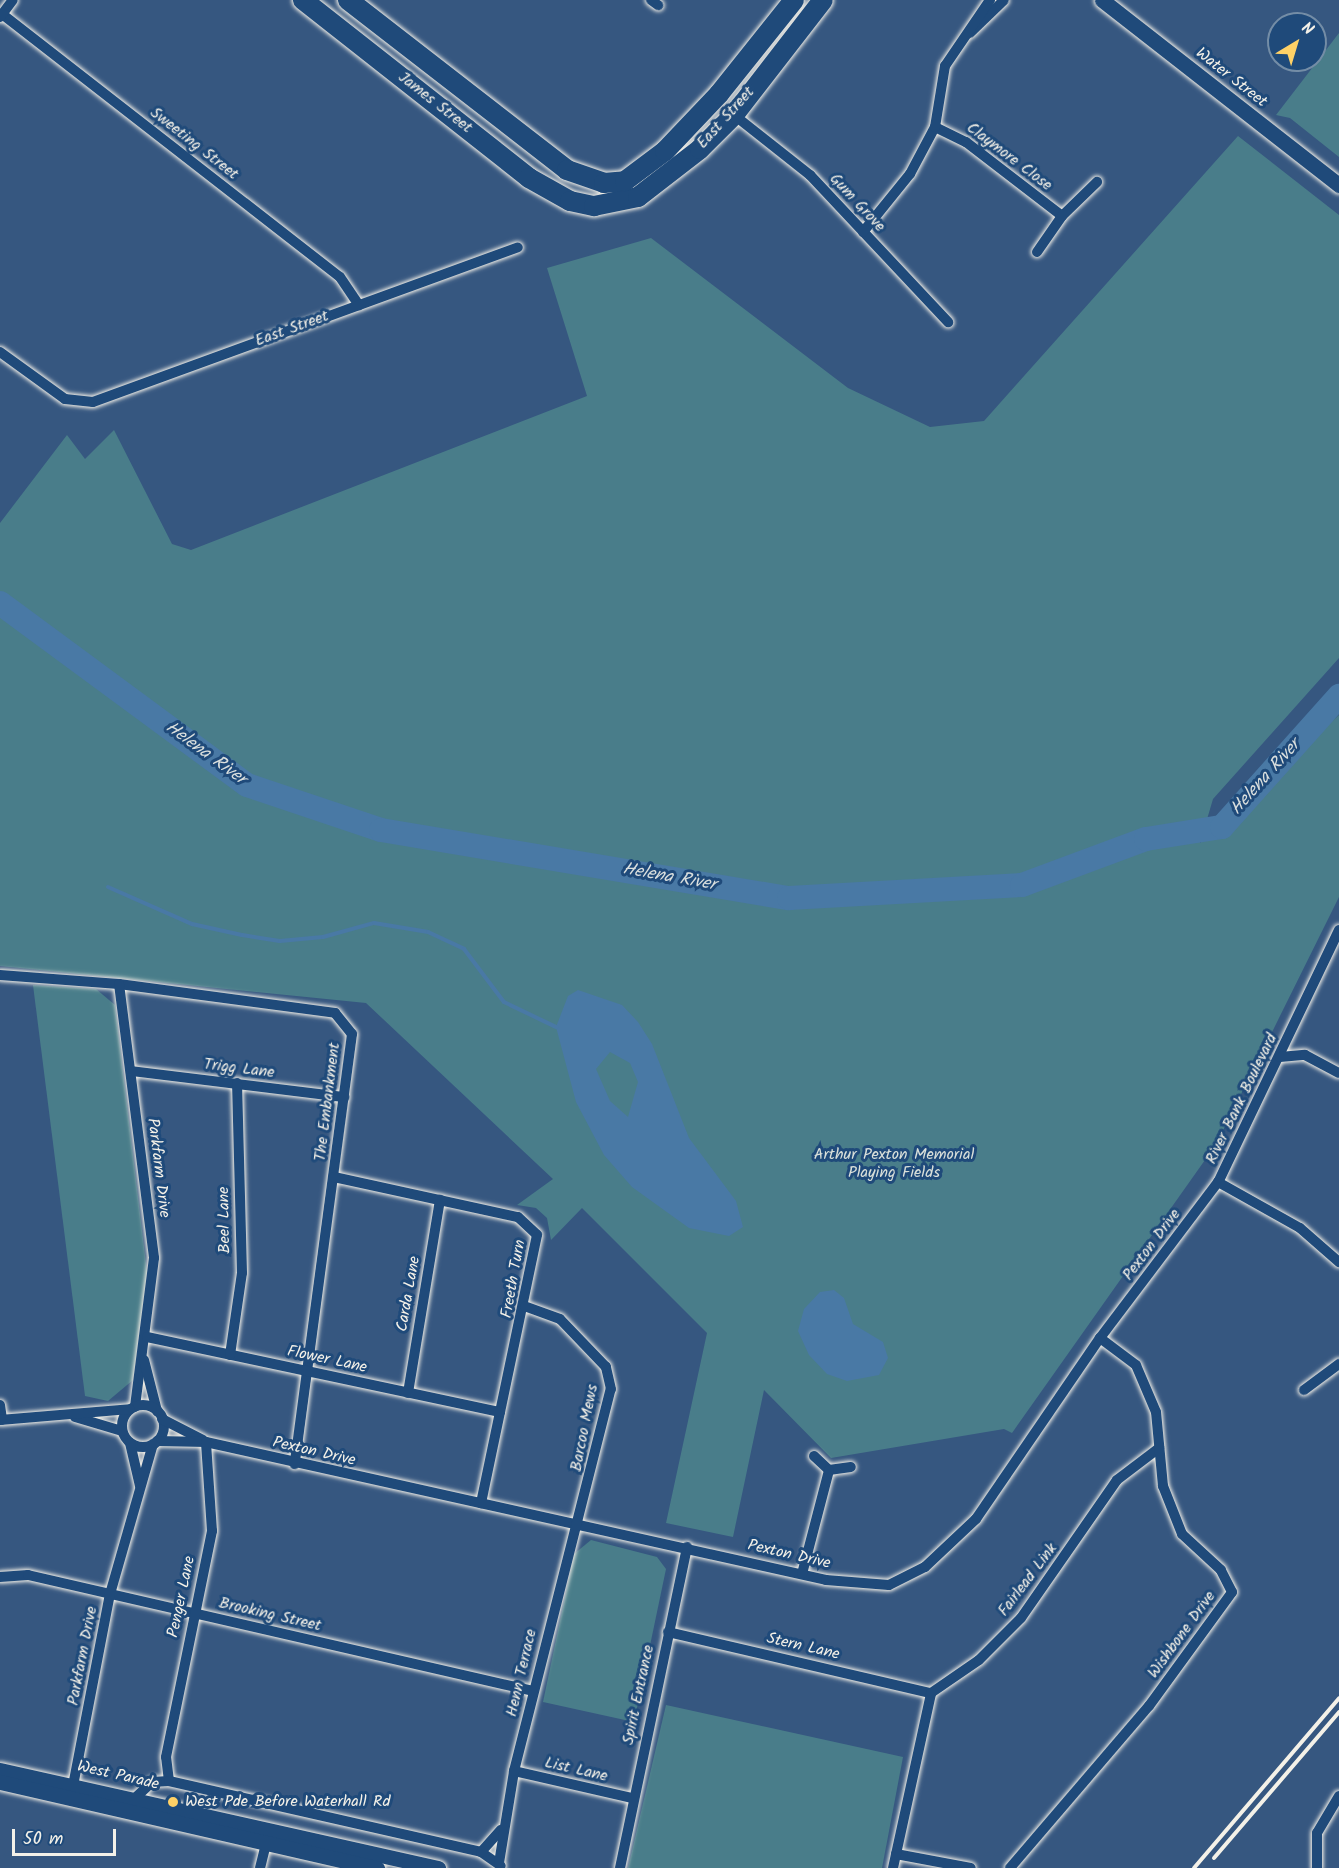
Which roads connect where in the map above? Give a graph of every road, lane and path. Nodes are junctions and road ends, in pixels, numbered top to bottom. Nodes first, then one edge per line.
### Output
1 (13, 0) edge
2 (303, 0) edge
3 (348, 0) edge
4 (794, 0) edge
5 (823, 0) edge
6 (990, 0) edge
7 (1005, 0) edge
8 (1102, 0) edge
9 (1, 16) edge
10 (970, 33) junction
11 (734, 115) junction
12 (935, 127) junction
13 (592, 182) joint
14 (1097, 182) dead end
15 (1339, 185) edge
16 (570, 201) joint
17 (1062, 216) junction
18 (863, 232) junction
19 (518, 247) dead end
20 (1037, 252) dead end
21 (359, 305) junction
22 (948, 322) dead end
23 (0, 352) edge
24 (1339, 930) edge
25 (0, 975) edge
26 (119, 984) junction
27 (1280, 1057) junction
28 (130, 1071) junction
29 (1339, 1073) edge
30 (237, 1083) junction
31 (344, 1097) junction
32 (334, 1177) junction
33 (1218, 1182) junction
34 (440, 1200) junction
35 (1339, 1262) edge
36 (525, 1306) junction
37 (147, 1337) junction
38 (1100, 1338) junction
39 (230, 1355) junction
40 (143, 1356) junction
41 (1339, 1364) edge
42 (310, 1372) junction
43 (1304, 1390) dead end
44 (408, 1393) junction
45 (0, 1405) edge
46 (133, 1408) junction
47 (500, 1412) junction
48 (69, 1415) junction
49 (160, 1415) junction
50 (1, 1420) edge
51 (122, 1431) junction
52 (206, 1442) junction
53 (130, 1443) junction
54 (155, 1443) junction
55 (1159, 1448) junction
56 (814, 1456) dead end
57 (295, 1464) junction
58 (851, 1467) dead end
59 (829, 1470) junction
60 (140, 1486) junction
61 (481, 1503) junction
62 (573, 1524) junction
63 (687, 1547) junction
64 (802, 1574) junction
65 (0, 1577) edge
66 (110, 1594) junction
67 (194, 1613) junction
68 (668, 1632) junction
69 (533, 1690) junction
70 (931, 1693) junction
71 (166, 1757) junction
72 (0, 1770) edge
73 (514, 1771) junction
74 (169, 1781) junction
75 (0, 1782) edge
76 (152, 1782) junction
77 (72, 1791) junction
78 (1339, 1796) edge
79 (632, 1798) junction
80 (134, 1799) junction
81 (501, 1830) junction
82 (268, 1836) junction
83 (621, 1850) junction
84 (481, 1852) junction
85 (896, 1854) junction
86 (501, 1866) edge
87 (260, 1868) edge
88 (376, 1868) edge
89 (438, 1868) edge
90 (613, 1868) edge
91 (620, 1868) edge
92 (893, 1868) edge
93 (971, 1868) edge
94 (1010, 1868) edge
95 (1317, 1868) edge

1 - 9 street
2 - 16 highway, James Street
3 - 13 highway, James Street
4 - 13 highway, East Street
5 - 11 highway, East Street
6 - 10 street
7 - 10 street
8 - 15 street, Water Street
9 - 21 street, Sweeting Street
10 - 12 street
11 - 16 highway, East Street
11 - 18 street, Gum Grove
12 - 17 street, Claymore Close
12 - 18 street
14 - 17 street
17 - 20 street
18 - 22 street, Gum Grove
19 - 21 street, East Street
21 - 23 street, East Street
24 - 27 street, River Bank Boulevard
25 - 26 street, The Embankment
26 - 28 street, Parkfarm Drive
26 - 31 street, The Embankment
27 - 29 street
27 - 33 street, River Bank Boulevard
28 - 30 street, Trigg Lane
28 - 37 street, Parkfarm Drive
30 - 31 street, Trigg Lane
30 - 39 street, Beel Lane
31 - 32 street, The Embankment
32 - 34 street, Freeth Turn
32 - 42 street, The Embankment
33 - 35 street, River Bank Boulevard
33 - 38 street, Pexton Drive
34 - 36 street, Freeth Turn
34 - 44 street, Carda Lane
36 - 47 street, Freeth Turn
36 - 62 street, Barcoo Mews
37 - 39 street, Flower Lane
37 - 40 street, Parkfarm Drive
38 - 55 street, Wishbone Drive
38 - 64 street, Pexton Drive
39 - 42 street, Flower Lane
40 - 46 street, Parkfarm Drive
40 - 49 street, Parkfarm Drive
41 - 43 street
42 - 44 street, Flower Lane
42 - 57 street, The Embankment
44 - 47 street, Flower Lane
45 - 50 street
46 - 48 street
46 - 49 street
46 - 51 street, Parkfarm Drive
47 - 61 street, Freeth Turn
48 - 50 street
48 - 51 street
49 - 52 street, Pexton Drive
49 - 54 street, Parkfarm Drive
51 - 53 street, Parkfarm Drive
52 - 54 street, Pexton Drive
52 - 57 street, Pexton Drive
52 - 67 street, Penger Lane
53 - 54 street
53 - 60 street, Parkfarm Drive
54 - 60 street, Parkfarm Drive
55 - 70 street, Fairlead Link
55 - 94 street, Wishbone Drive
56 - 59 street
57 - 61 street, Pexton Drive
58 - 59 street
59 - 64 street
60 - 66 street, Parkfarm Drive
61 - 62 street, Pexton Drive
62 - 63 street, Pexton Drive
62 - 69 street, Henn Terrace
63 - 64 street, Pexton Drive
63 - 68 street, Spirit Entrance
65 - 66 street, Brooking Street
66 - 67 street, Brooking Street
66 - 77 street, Parkfarm Drive
67 - 69 street, Brooking Street
67 - 71 street, Penger Lane
68 - 70 street, Stern Lane
68 - 79 street, Spirit Entrance
69 - 73 street, Henn Terrace
70 - 85 street
71 - 74 street, Penger Lane
71 - 76 street, Penger Lane
72 - 77 street, West Parade
73 - 79 street, List Lane
73 - 81 street, Henn Terrace
74 - 76 street
74 - 84 street
75 - 77 street, West Parade
76 - 80 street, Penger Lane
77 - 80 street, West Parade
77 - 82 street, West Parade
78 - 95 street
79 - 83 street, Spirit Entrance
80 - 82 street, West Parade
81 - 84 street, Henn Terrace
81 - 86 street, Henn Terrace
82 - 87 street
82 - 88 street, West Parade
82 - 89 street, West Parade
83 - 90 street, Spirit Entrance
83 - 91 street, Spirit Entrance
84 - 86 street
85 - 92 street
85 - 93 street

